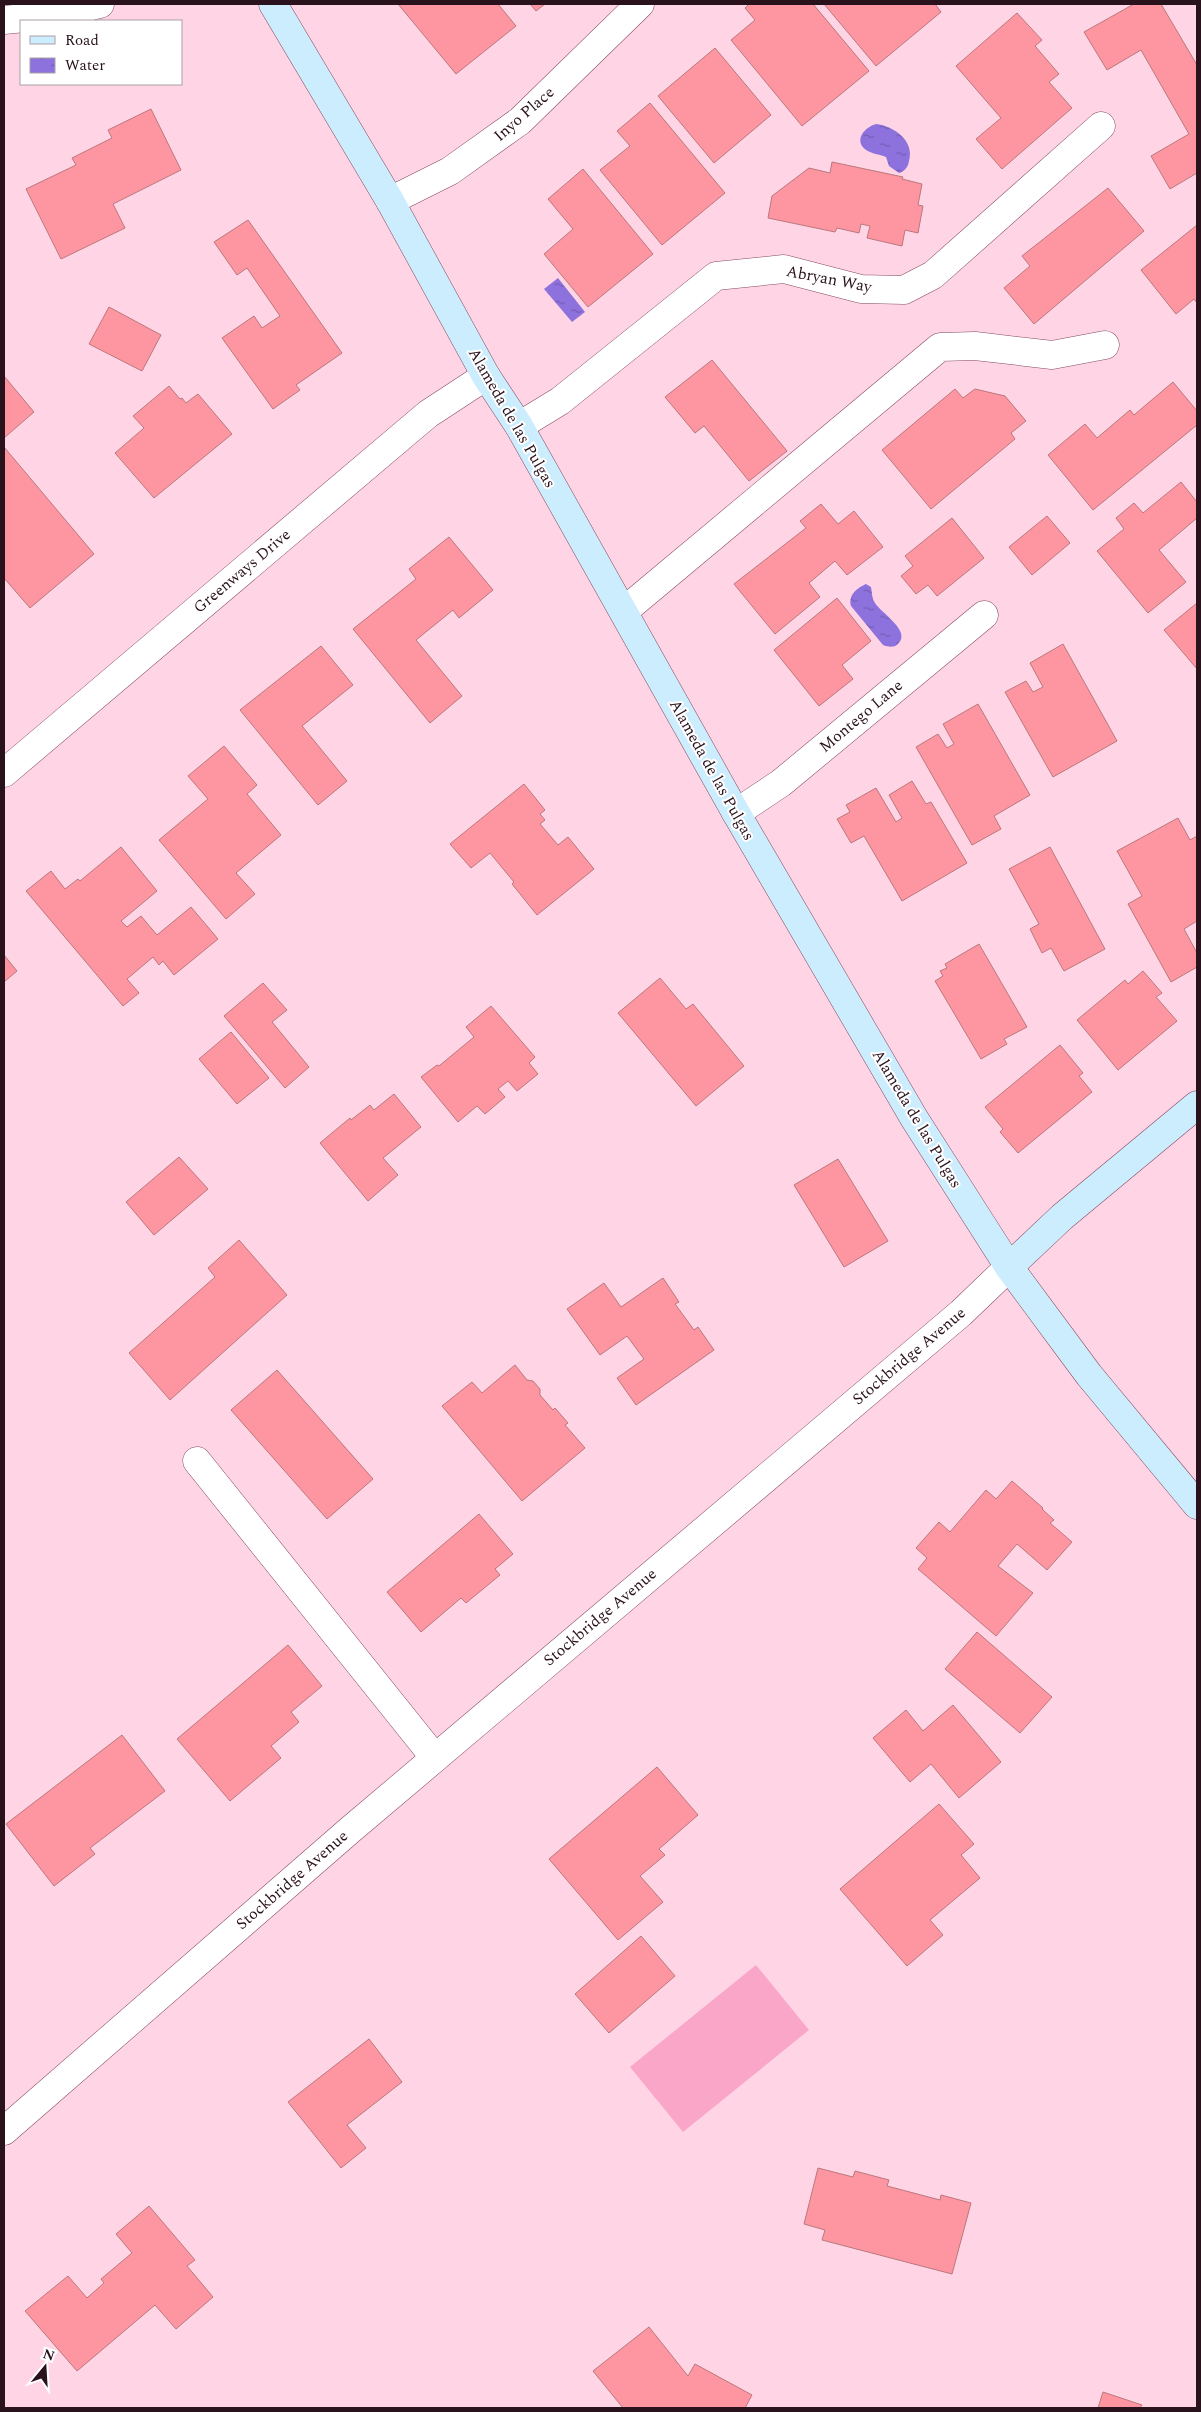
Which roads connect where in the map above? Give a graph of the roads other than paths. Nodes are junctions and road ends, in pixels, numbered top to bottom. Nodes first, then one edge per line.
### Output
1 (100, 4) edge
2 (274, 4) edge
3 (640, 4) edge
4 (4, 20) edge
5 (1101, 126) dead end
6 (390, 200) junction
7 (1105, 345) dead end
8 (486, 376) junction
9 (519, 426) junction
10 (624, 611) junction
11 (984, 615) dead end
12 (4, 773) edge
13 (736, 813) junction
14 (1197, 1105) edge
15 (1009, 1267) junction
16 (197, 1461) dead end
17 (1197, 1505) edge
18 (435, 1758) junction
19 (4, 2131) edge

1 - 4 street
2 - 6 main road, Alameda de las Pulgas
3 - 6 street, Inyo Place
5 - 9 street, Abryan Way
6 - 8 main road, Alameda de las Pulgas
7 - 10 street
8 - 9 main road, Alameda de las Pulgas
8 - 12 street, Greenways Drive
9 - 10 main road, Alameda de las Pulgas
10 - 13 main road, Alameda de las Pulgas
11 - 13 street, Montego Lane
13 - 15 main road, Alameda de las Pulgas
14 - 15 main road, Stockbridge Avenue
15 - 17 main road, Alameda de las Pulgas
15 - 18 street, Stockbridge Avenue
16 - 18 street
18 - 19 street, Stockbridge Avenue

